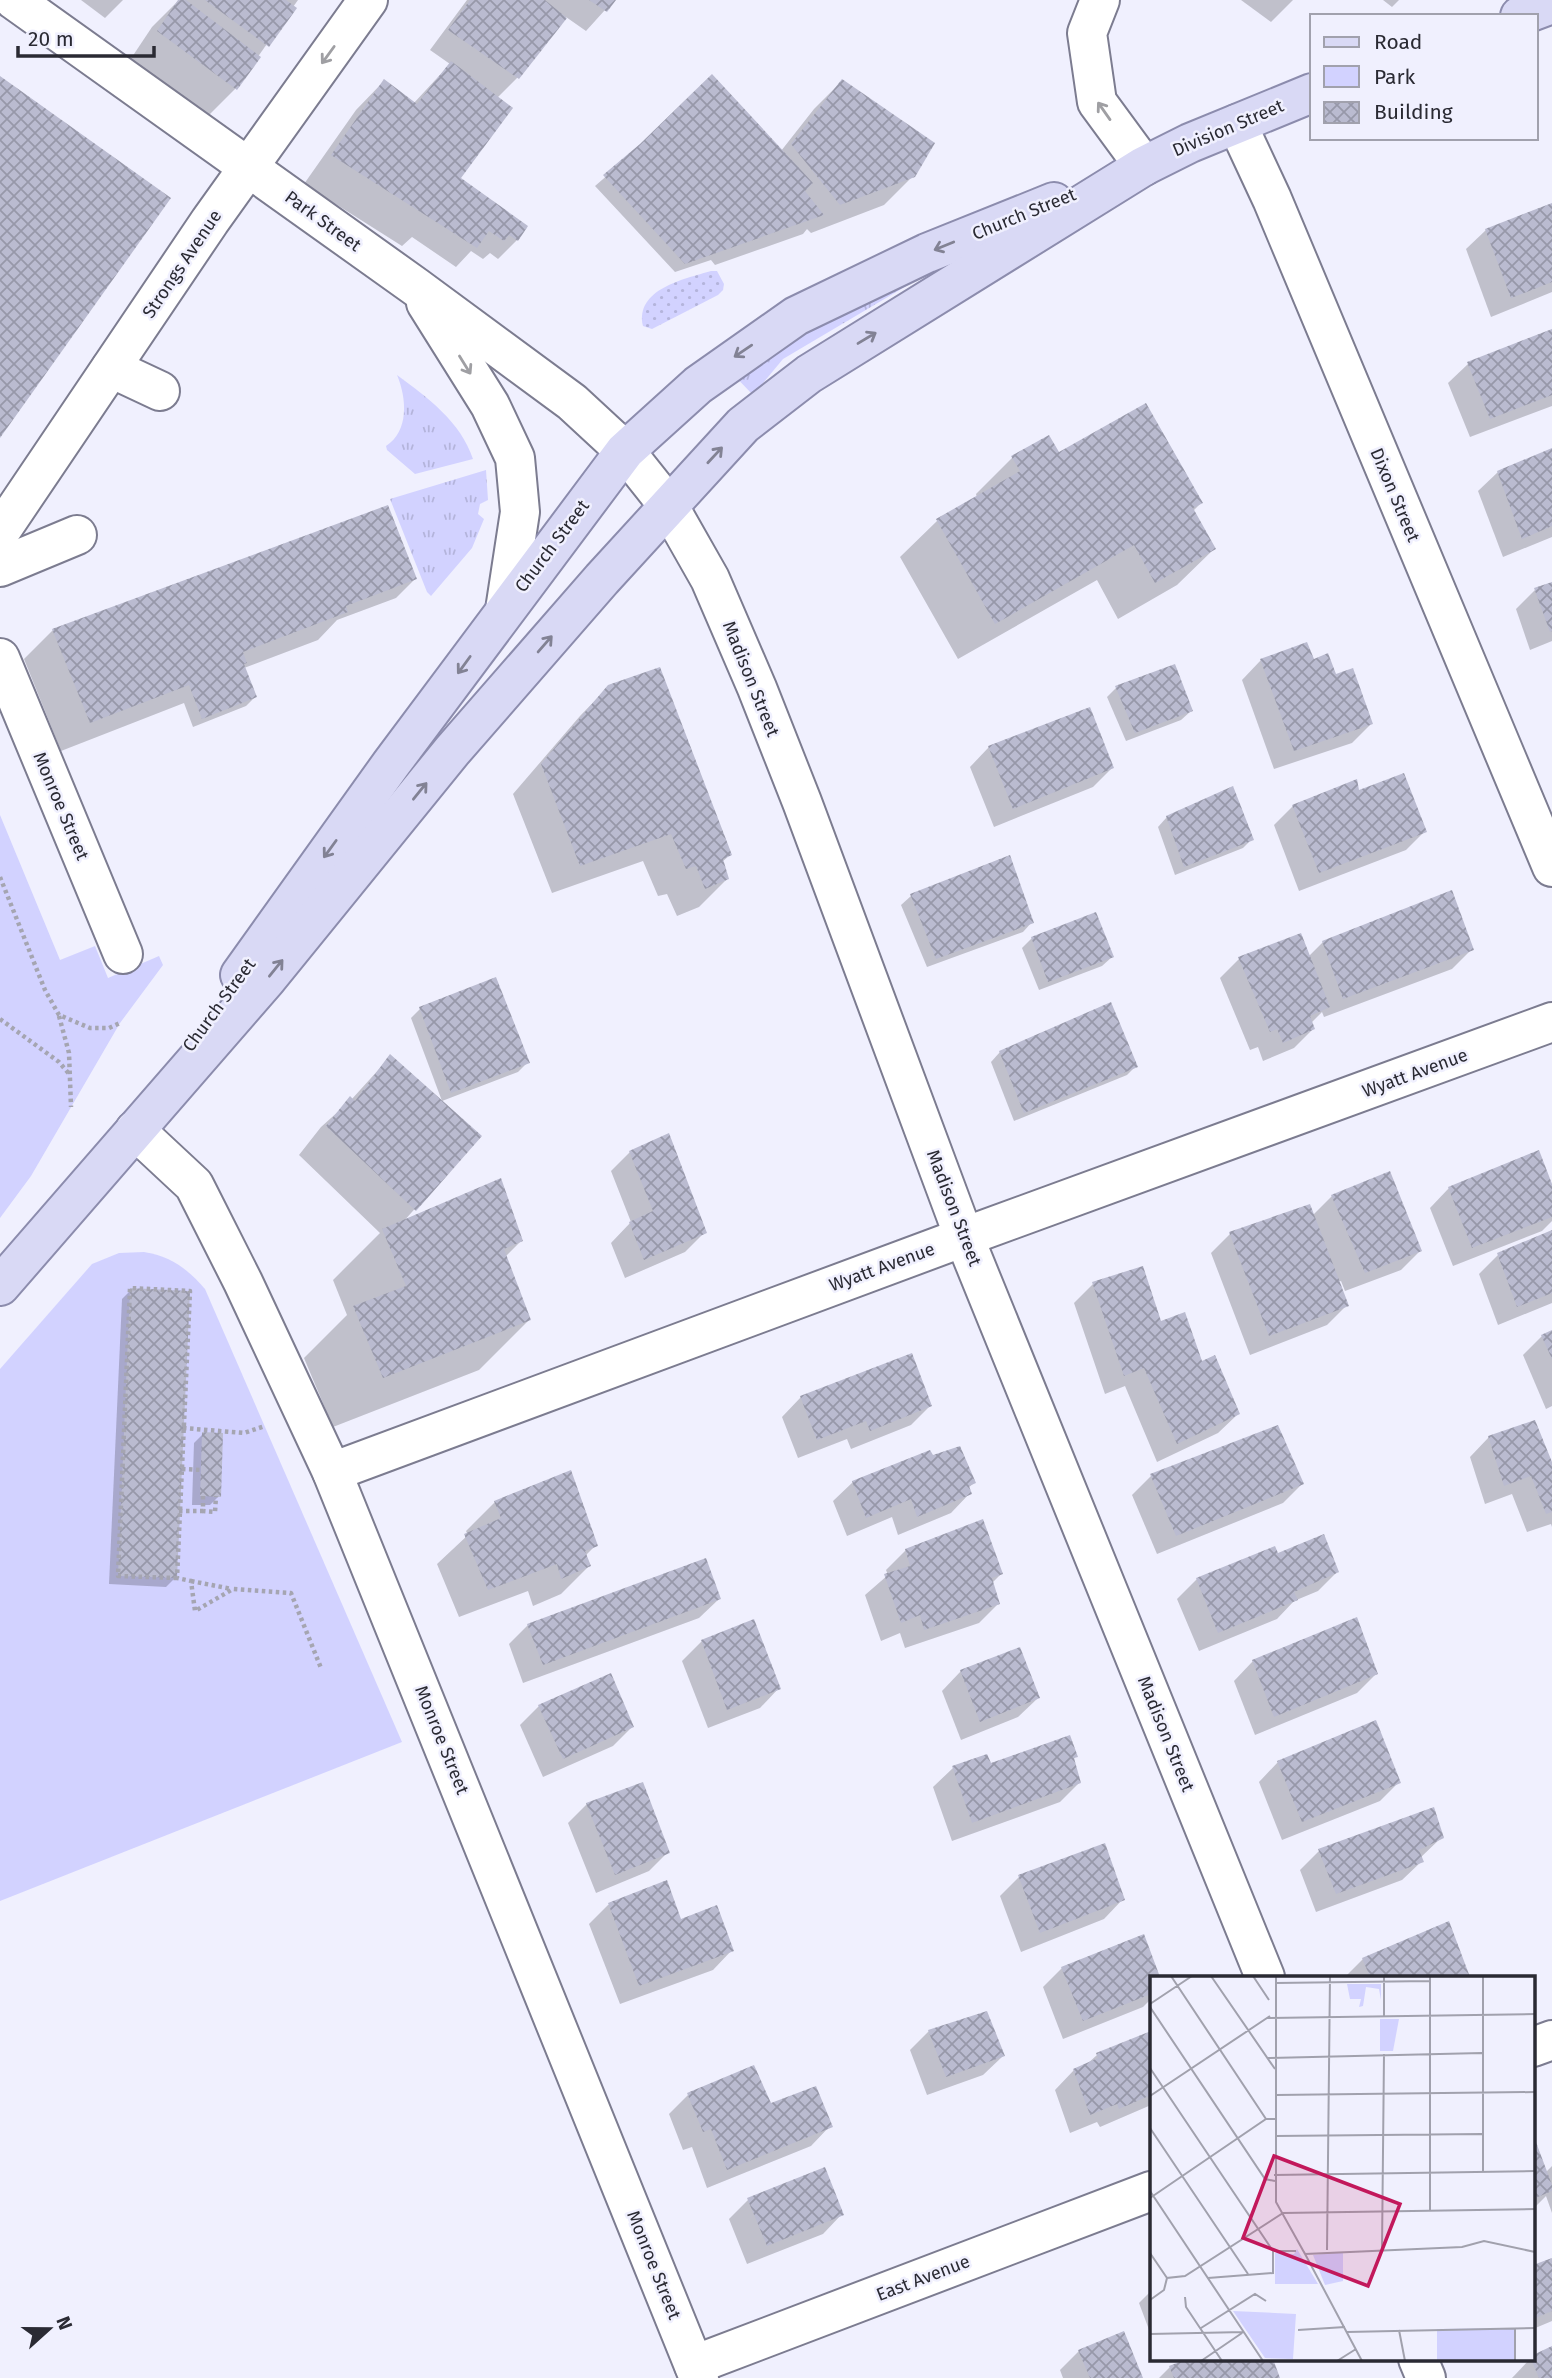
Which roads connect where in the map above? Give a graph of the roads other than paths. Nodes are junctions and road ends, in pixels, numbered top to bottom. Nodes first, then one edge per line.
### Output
1 (14, 0) edge
2 (369, 0) edge
3 (1100, 0) edge
4 (1552, 4) edge
5 (1525, 14) edge
6 (1310, 94) edge
7 (1237, 124) junction
8 (1144, 166) junction
9 (249, 167) junction
10 (416, 287) junction
11 (111, 368) junction
12 (160, 391) dead end
13 (625, 451) junction
14 (668, 505) junction
15 (0, 532) edge
16 (77, 535) dead end
17 (0, 567) edge
18 (505, 610) junction
19 (0, 658) edge
20 (1552, 867) edge
21 (123, 954) dead end
22 (1552, 1022) edge
23 (135, 1130) junction
24 (964, 1237) junction
25 (0, 1286) edge
26 (332, 1472) junction
27 (1265, 1976) edge
28 (1552, 2040) edge
29 (1534, 2048) edge
30 (1150, 2191) edge
31 (1418, 2360) edge
32 (697, 2371) edge
33 (1426, 2378) edge

1 - 9 street, Park Street
2 -> 9 street, Strongs Avenue
8 -> 3 street
4 - 5 main road
6 - 7 main road, Division Street
7 - 8 main road, Division Street
7 - 20 street, Dixon Street
8 -> 13 main road, Church Street
14 -> 8 main road, Church Street
9 - 10 street, Park Street
9 - 11 street, Strongs Avenue
10 - 13 street, Park Street
10 -> 18 street
11 - 12 street
11 - 15 street, Strongs Avenue
13 - 14 street, Madison Street
13 - 18 main road, Church Street
23 -> 14 main road, Church Street
14 - 24 street, Madison Street
16 - 17 street
18 -> 23 main road, Church Street
19 - 21 street, Monroe Street
22 - 24 street, Wyatt Avenue
23 - 25 main road, Church Street
23 - 26 street, Monroe Street
24 - 26 street, Wyatt Avenue
24 - 27 street, Madison Street
26 - 32 street, Monroe Street
28 - 29 street
30 - 32 street, East Avenue
31 - 33 street

